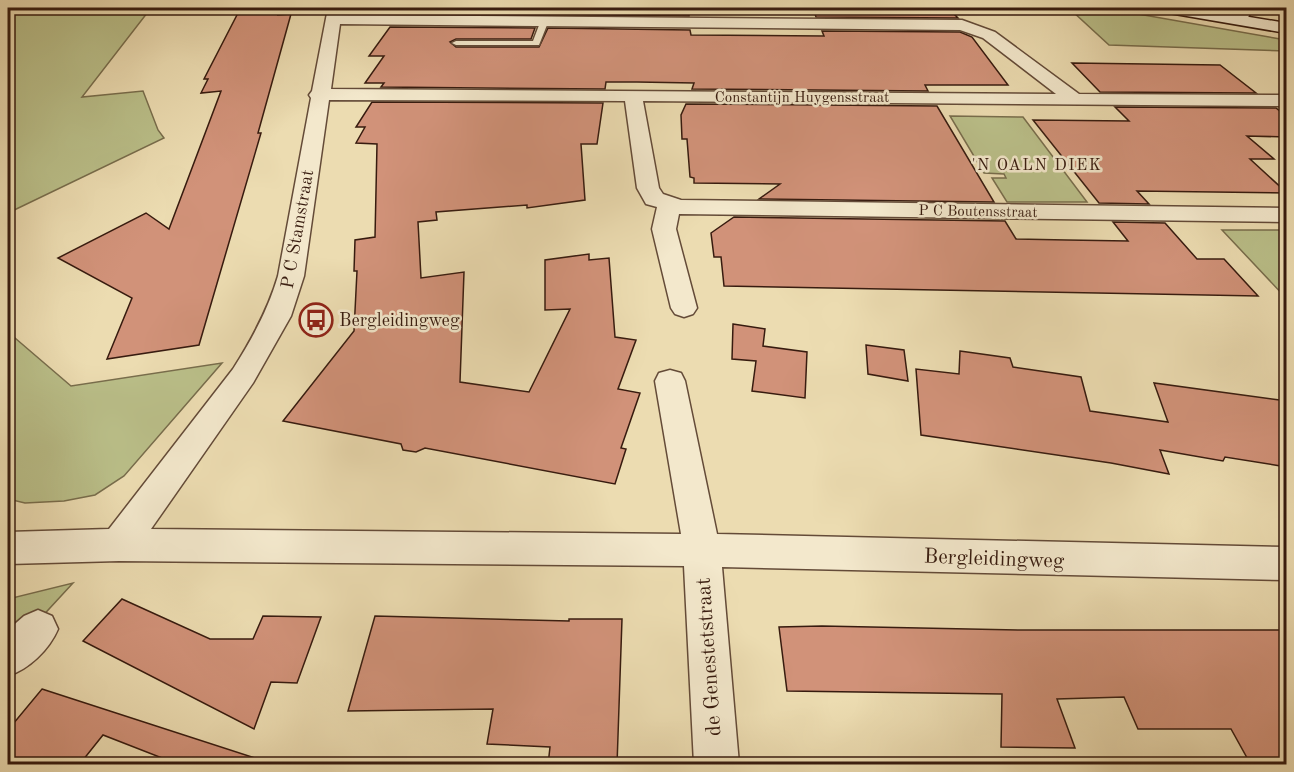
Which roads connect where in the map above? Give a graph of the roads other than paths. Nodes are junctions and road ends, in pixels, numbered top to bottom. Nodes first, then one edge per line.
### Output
1 (742, 8) edge
2 (1169, 8) edge
3 (1270, 8) edge
4 (334, 13) edge
5 (1287, 13) edge
6 (1243, 14) edge
7 (545, 20) junction
8 (752, 22) junction
9 (1287, 28) edge
10 (456, 42) dead end
11 (318, 95) junction
12 (633, 96) junction
13 (1076, 100) junction
14 (1287, 101) edge
15 (669, 206) junction
16 (1287, 215) edge
17 (684, 308) dead end
18 (670, 381) dead end
19 (119, 545) junction
20 (8, 548) edge
21 (702, 550) junction
22 (1287, 564) edge
23 (38, 629) dead end
24 (8, 656) edge
25 (716, 765) edge

1 - 8 street
2 - 6 main road
3 - 5 lane
4 - 7 street
4 - 11 street, P C Stamstraat
6 - 9 main road
7 - 8 street
7 - 10 lane
8 - 13 street
11 - 12 street, Constantijn Huygensstraat
11 - 19 street, P C Stamstraat
12 - 13 street, Constantijn Huygensstraat
12 - 15 street
13 - 14 street, Constantijn Huygensstraat
15 - 16 street, P C Boutensstraat
15 - 17 street
18 - 21 street
19 - 20 street, Bergleidingweg
19 - 21 street, Bergleidingweg
21 - 22 street, Bergleidingweg
21 - 25 street, de Genestetstraat
23 - 24 street

